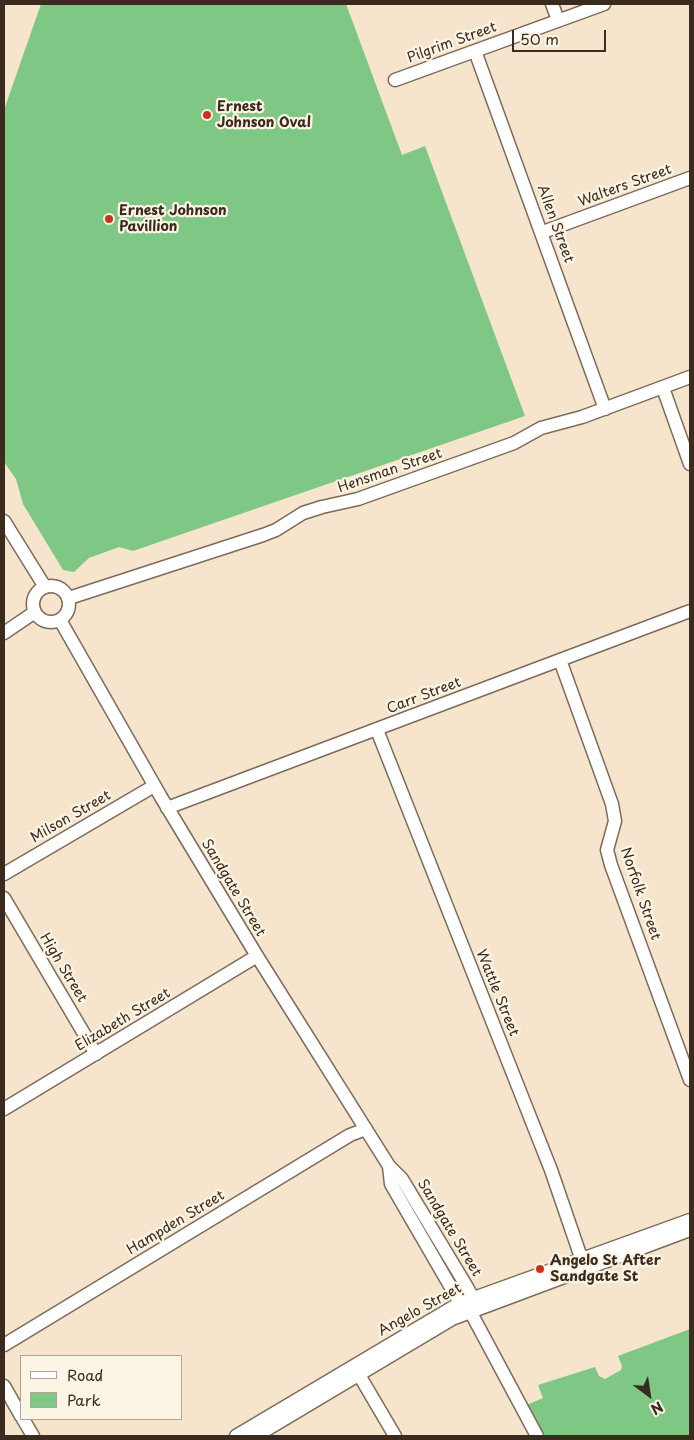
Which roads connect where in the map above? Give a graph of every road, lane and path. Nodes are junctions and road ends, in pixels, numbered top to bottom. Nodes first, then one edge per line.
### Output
1 (552, 4) edge
2 (604, 4) edge
3 (558, 20) junction
4 (475, 51) junction
5 (395, 80) dead end
6 (690, 178) edge
7 (542, 232) junction
8 (690, 377) edge
9 (663, 388) junction
10 (605, 408) junction
11 (690, 464) edge
12 (4, 521) edge
13 (45, 587) junction
14 (69, 598) junction
15 (690, 611) edge
16 (35, 612) junction
17 (60, 620) junction
18 (4, 633) edge
19 (560, 660) junction
20 (377, 730) junction
21 (154, 786) junction
22 (167, 808) junction
23 (4, 874) edge
24 (4, 898) edge
25 (257, 956) junction
26 (96, 1054) junction
27 (690, 1080) edge
28 (4, 1109) edge
29 (366, 1129) junction
30 (389, 1166) junction
31 (690, 1220) edge
32 (690, 1230) edge
33 (584, 1264) junction
34 (473, 1298) junction
35 (465, 1307) junction
36 (4, 1345) edge
37 (356, 1370) junction
38 (4, 1386) edge
39 (20, 1414) edge
40 (23, 1420) edge
41 (33, 1436) edge
42 (236, 1436) edge
43 (256, 1436) edge
44 (395, 1436) edge
45 (537, 1436) edge

1 - 3 street
2 - 3 street, Pilgrim Street
3 - 4 street, Pilgrim Street
4 - 5 street, Pilgrim Street
4 - 7 street, Allen Street
6 - 7 street, Walters Street
7 - 10 street, Allen Street
8 - 9 street, Hensman Street
9 - 10 street, Hensman Street
9 - 11 street
10 - 14 street, Hensman Street
12 - 13 street
13 - 14 street
13 - 16 street
14 - 17 street
15 - 19 street, Carr Street
16 - 17 street
16 - 18 street
17 - 21 street, Sandgate Street
19 - 20 street, Carr Street
19 - 27 street, Norfolk Street
20 - 22 street, Carr Street
20 - 33 street, Wattle Street
21 - 22 street, Sandgate Street
21 - 23 street, Milson Street
22 - 25 street, Sandgate Street
24 - 26 street, High Street
25 - 26 street, Elizabeth Street
25 - 29 street, Sandgate Street
26 - 28 street, Elizabeth Street
29 - 30 street, Sandgate Street
29 - 36 street, Hampden Street
30 - 34 street, Sandgate Street
30 - 35 street, Sandgate Street
31 - 33 street, Angelo Street
32 - 33 street, Angelo Street
33 - 34 street, Angelo Street
33 - 35 street, Angelo Street
34 - 35 street, Sandgate Street
35 - 37 street, Angelo Street
35 - 45 street, Sandgate Street
37 - 42 street, Angelo Street
37 - 43 street, Angelo Street
37 - 44 street
38 - 39 street
40 - 41 street

